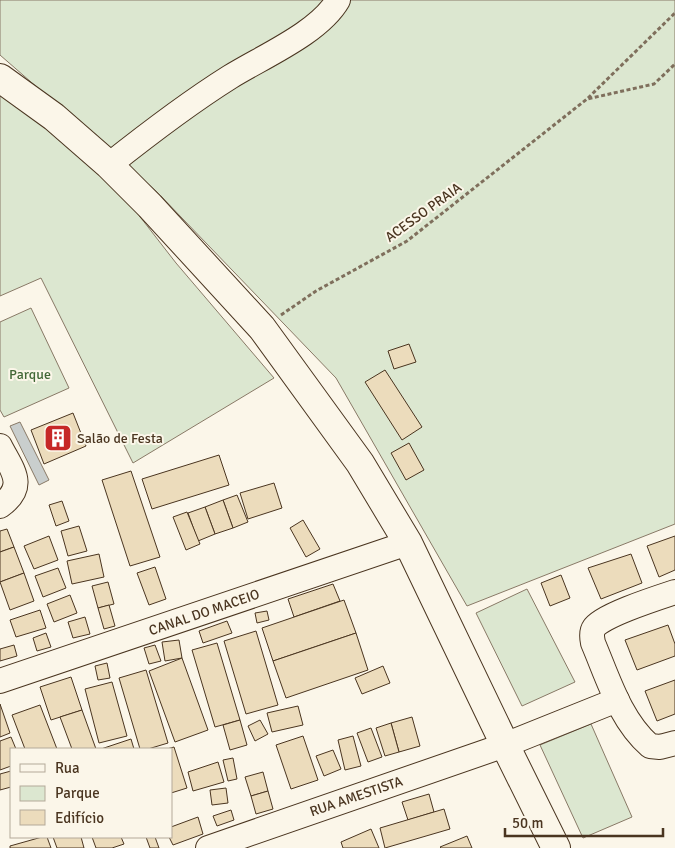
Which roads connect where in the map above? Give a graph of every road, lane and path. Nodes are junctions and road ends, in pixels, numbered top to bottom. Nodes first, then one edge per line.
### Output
1 (338, 0) edge
2 (675, 13) edge
3 (675, 64) edge
4 (0, 78) edge
5 (587, 99) junction
6 (109, 166) junction
7 (262, 328) junction
8 (0, 446) edge
9 (0, 506) edge
10 (408, 543) junction
11 (675, 592) edge
12 (0, 681) edge
13 (617, 700) junction
14 (675, 743) edge
15 (505, 745) junction
16 (208, 848) edge
17 (556, 848) edge

1 - 6 street
2 - 5 path, ACESSO PRAIA
3 - 5 path, ACESSO PRAIA
4 - 6 main road
5 - 7 path, ACESSO PRAIA
6 - 7 main road
7 - 10 main road
8 - 9 street
10 - 12 street, CANAL DO MACEIO
10 - 15 main road
11 - 13 street
13 - 14 street
13 - 15 street, RUA AMESTISTA
15 - 16 street, RUA AMESTISTA
15 - 17 main road

